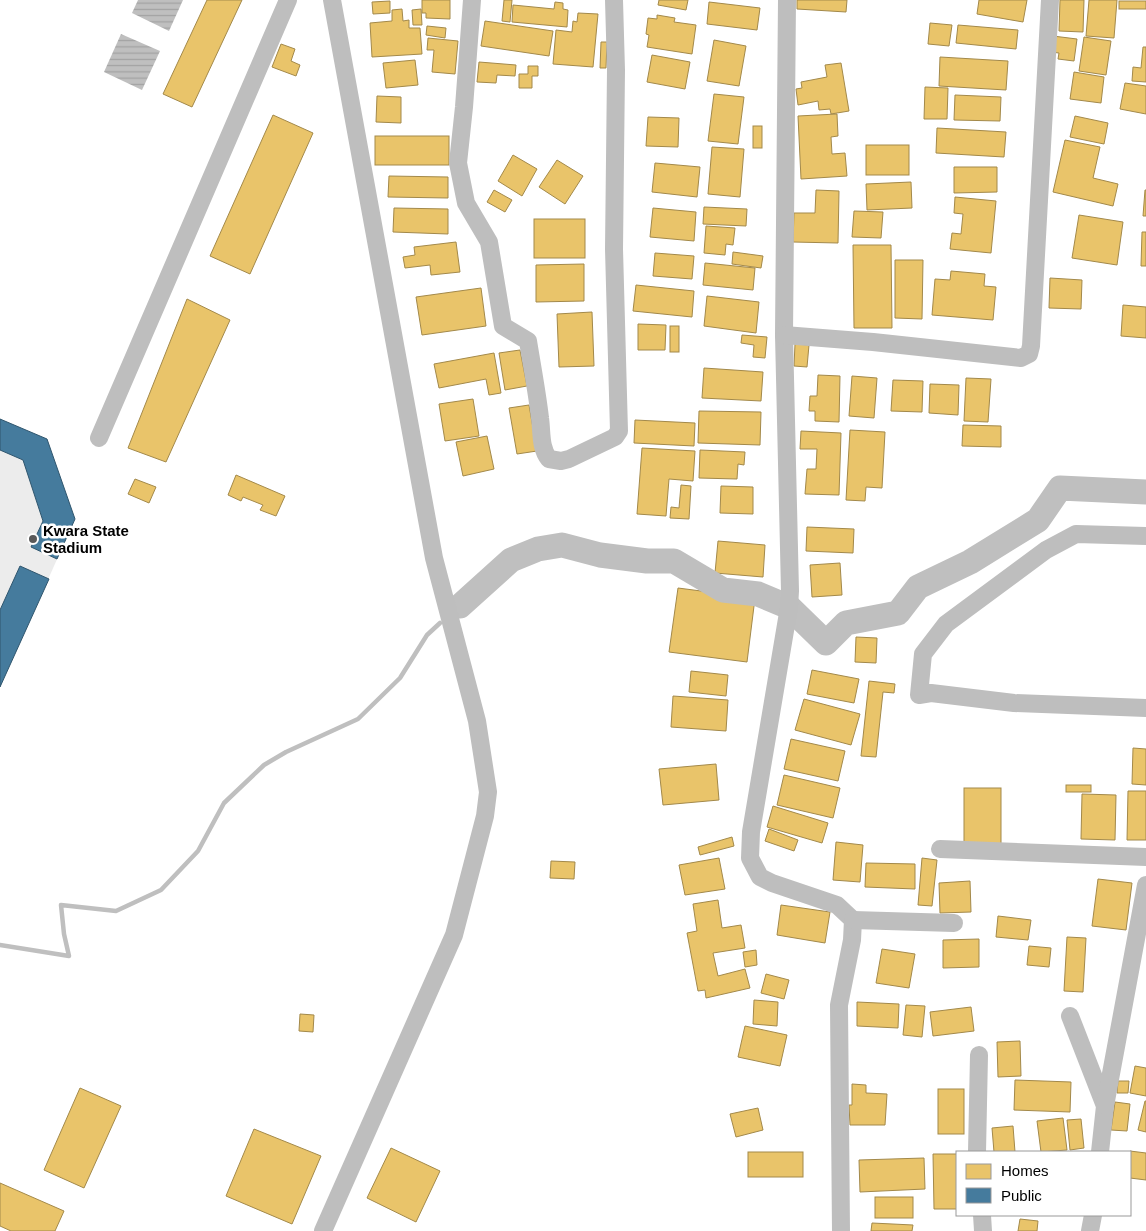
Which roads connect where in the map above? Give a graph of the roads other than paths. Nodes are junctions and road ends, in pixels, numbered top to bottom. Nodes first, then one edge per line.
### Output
1 (288, 0) edge
2 (332, 0) edge
3 (472, 0) edge
4 (614, 0) edge
5 (787, 0) edge
6 (1050, 0) edge
7 (784, 335) junction
8 (99, 438) dead end
9 (1146, 536) edge
10 (1146, 708) edge
11 (940, 849) dead end
12 (1146, 857) edge
13 (1146, 885) edge
14 (854, 920) junction
15 (954, 923) dead end
16 (1070, 1016) dead end
17 (979, 1055) dead end
18 (1104, 1106) junction
19 (978, 1151) edge
20 (1100, 1151) edge
21 (982, 1216) edge
22 (1093, 1216) edge
23 (323, 1231) edge
24 (841, 1231) edge
25 (983, 1231) edge
26 (1090, 1231) edge

1 - 8 street
2 - 23 street
3 - 4 street
5 - 7 street
6 - 7 street
7 - 14 street
9 - 10 street
11 - 12 street
13 - 18 street
14 - 15 street
14 - 24 street
16 - 18 street
17 - 19 street
18 - 20 street
21 - 25 street
22 - 26 street

